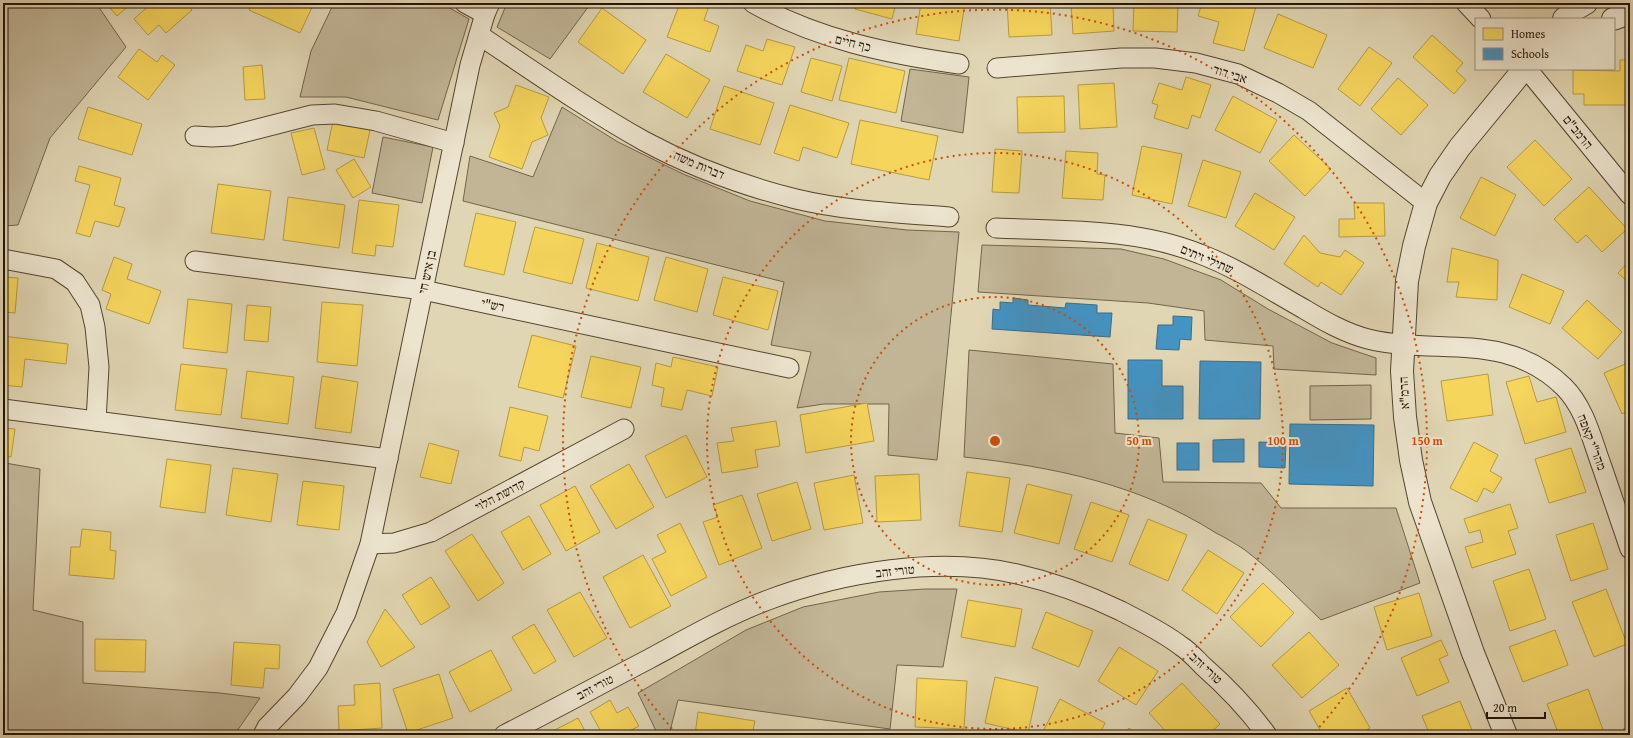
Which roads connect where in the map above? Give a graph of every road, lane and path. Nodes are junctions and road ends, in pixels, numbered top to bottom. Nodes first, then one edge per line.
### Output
1 (465, 3) edge
2 (753, 3) edge
3 (1466, 3) edge
4 (1586, 3) edge
5 (487, 9) edge
6 (1630, 13) edge
7 (1480, 18) edge
8 (1565, 18) edge
9 (1615, 18) edge
10 (479, 35) junction
11 (960, 64) dead end
12 (997, 68) dead end
13 (1524, 70) edge
14 (1526, 70) edge
15 (195, 136) dead end
16 (454, 143) junction
17 (1630, 195) edge
18 (1426, 203) junction
19 (949, 217) dead end
20 (996, 228) dead end
21 (3, 259) edge
22 (195, 261) dead end
23 (423, 290) junction
24 (1404, 345) junction
25 (789, 368) dead end
26 (3, 409) edge
27 (96, 422) junction
28 (624, 429) dead end
29 (388, 460) junction
30 (370, 544) junction
31 (1630, 549) edge
32 (263, 735) edge
33 (504, 735) edge
34 (1267, 735) edge
35 (1506, 735) edge

1 - 5 street
2 - 11 street, כף חיים
3 - 7 street
4 - 8 street
5 - 10 street, בן איש חי
6 - 9 street
10 - 16 street, בן איש חי
10 - 19 street, דברות משה
12 - 18 street, אבי דוד
13 - 18 street, הרמ"א
14 - 17 street, הרמב"ם
15 - 16 street
16 - 23 street, בן איש חי
18 - 24 street, הרמ"א
20 - 24 street, שתילי זיתים
21 - 27 street
22 - 23 street, רש"י
23 - 25 street, רש"י
23 - 29 street, בן איש חי
24 - 31 street, מהר"י קאפח
24 - 35 street, הרמ"א
26 - 27 street
27 - 29 street
28 - 30 street, קדושת הלוי
29 - 30 street, בן איש חי
30 - 32 street
33 - 34 street, טורי זהב

